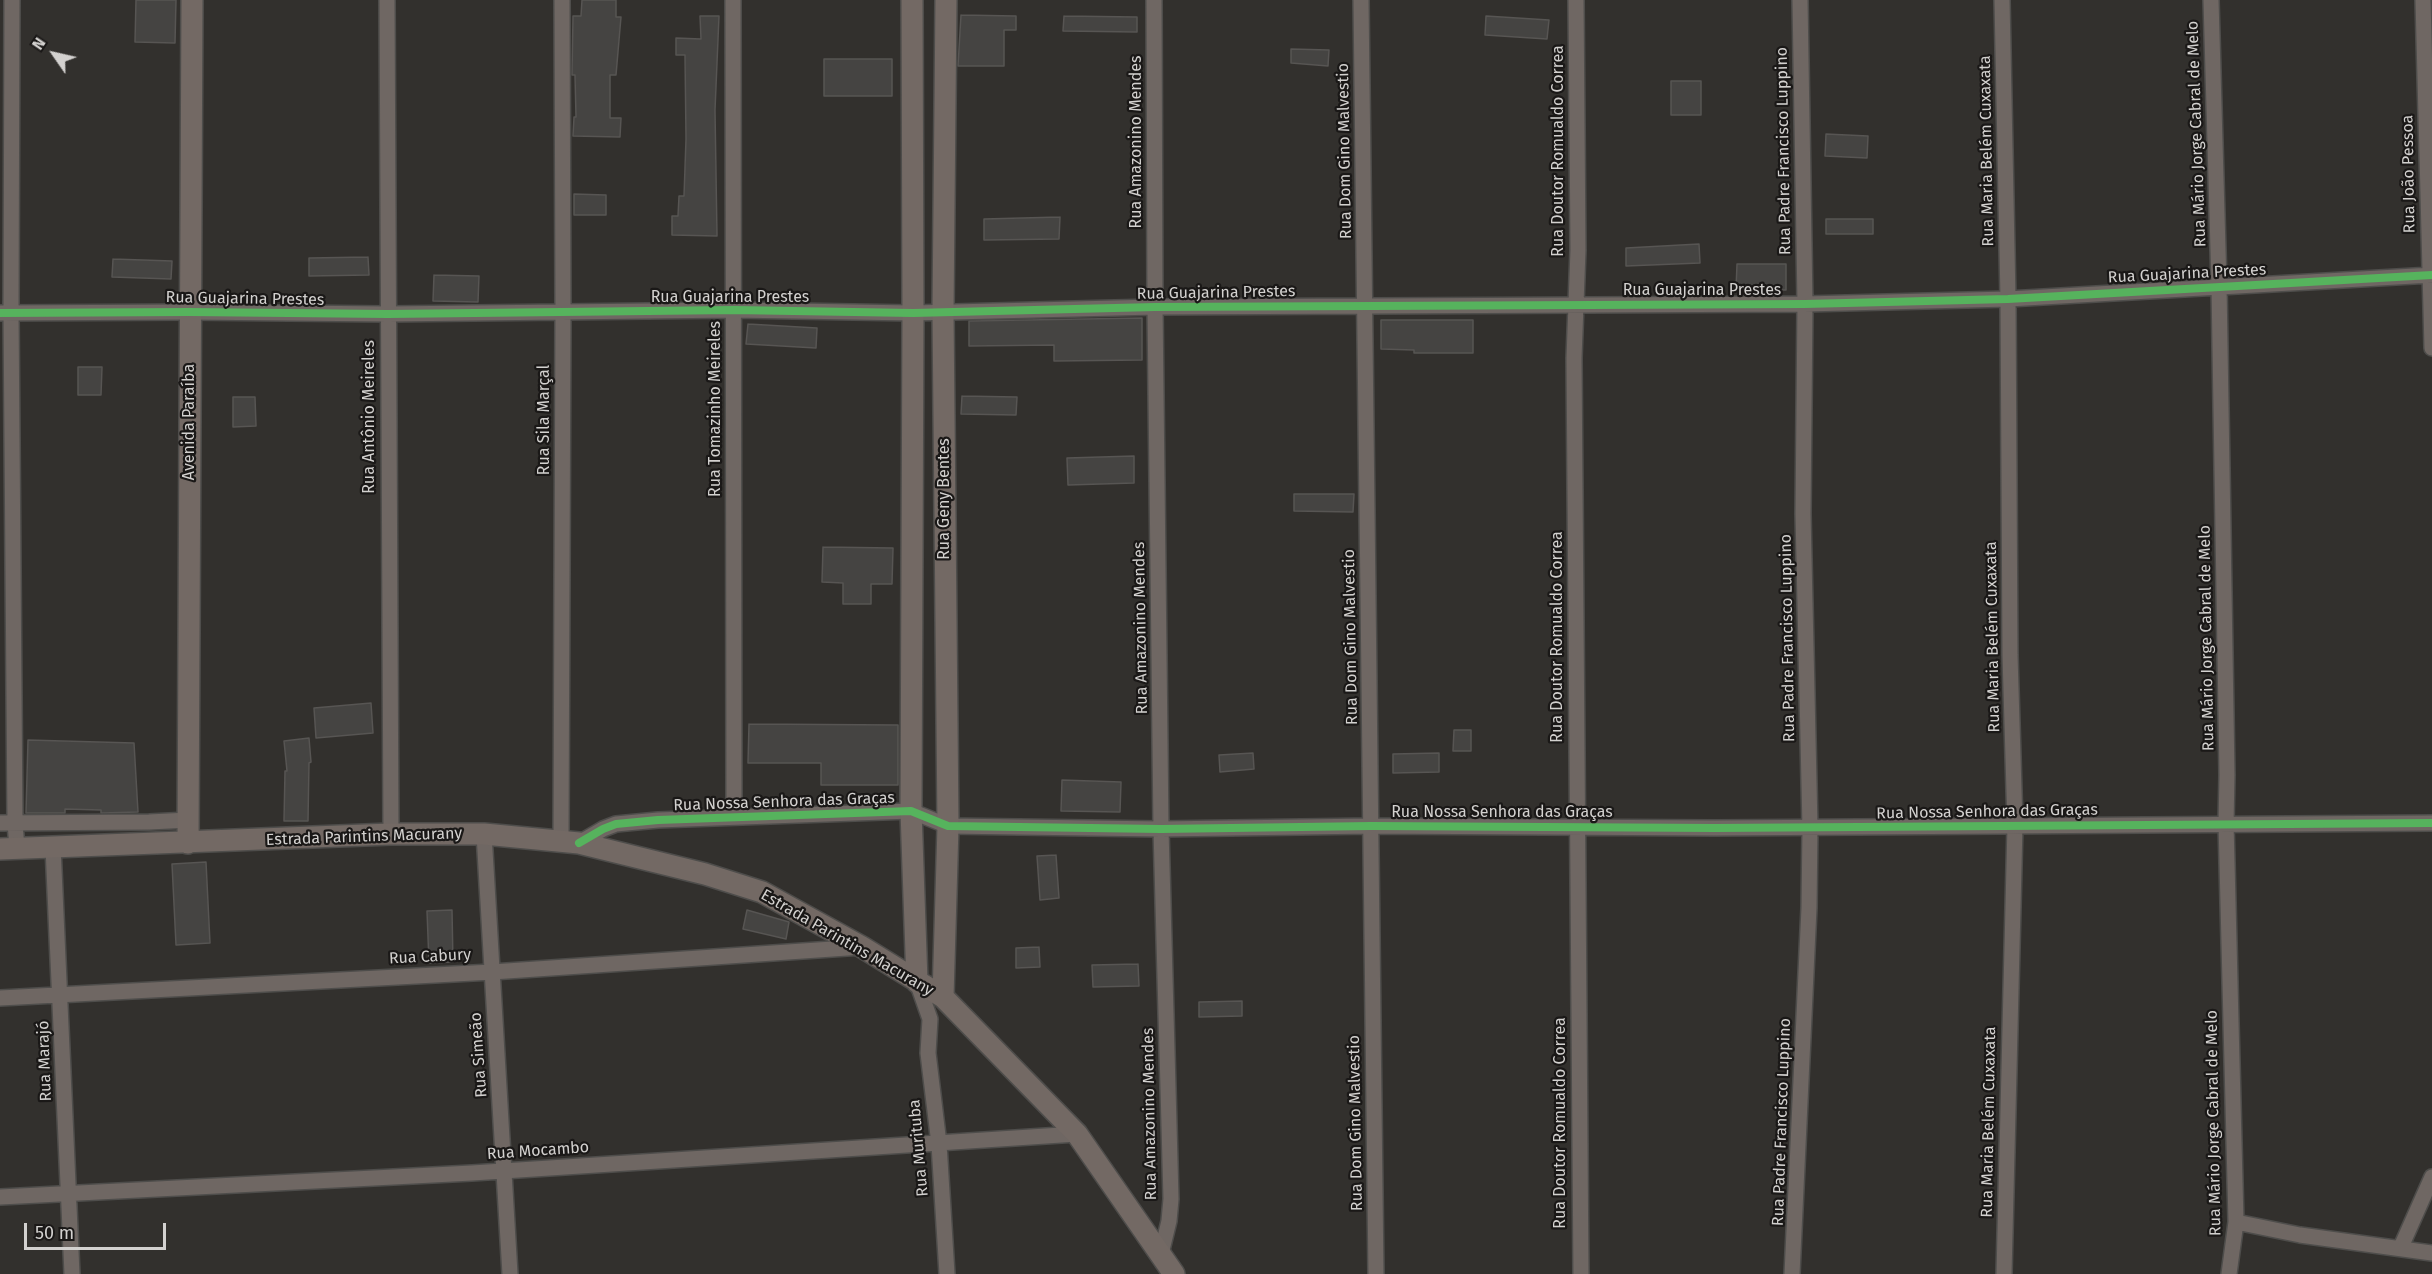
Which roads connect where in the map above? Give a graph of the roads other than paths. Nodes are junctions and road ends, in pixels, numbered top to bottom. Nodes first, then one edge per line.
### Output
1 (12, 0) edge
2 (192, 0) edge
3 (387, 0) edge
4 (562, 0) edge
5 (733, 0) edge
6 (912, 0) edge
7 (946, 0) edge
8 (1154, 0) edge
9 (1361, 0) edge
10 (1576, 0) edge
11 (1800, 0) edge
12 (2002, 0) edge
13 (2211, 0) edge
14 (2423, 0) edge
15 (2431, 275) edge
16 (2219, 285) junction
17 (2008, 299) junction
18 (1805, 304) junction
19 (1576, 305) junction
20 (1363, 306) junction
21 (1155, 307) junction
22 (734, 310) junction
23 (563, 311) junction
24 (189, 312) junction
25 (943, 312) junction
26 (5, 313) edge
27 (914, 313) junction
28 (388, 314) junction
29 (2432, 348) edge
30 (911, 811) junction
31 (734, 817) junction
32 (189, 820) junction
33 (7, 823) edge
34 (2226, 823) junction
35 (2432, 824) edge
36 (2015, 825) junction
37 (948, 826) junction
38 (1371, 826) junction
39 (1577, 827) junction
40 (1810, 828) junction
41 (1161, 829) junction
42 (391, 834) junction
43 (484, 834) junction
44 (570, 841) junction
45 (188, 843) junction
46 (53, 847) junction
47 (9, 848) edge
48 (862, 947) junction
49 (492, 972) junction
50 (917, 982) junction
51 (61, 994) junction
52 (0, 998) edge
53 (943, 998) junction
54 (930, 1018) junction
55 (1077, 1134) junction
56 (939, 1144) junction
57 (505, 1171) junction
58 (2432, 1177) edge
59 (69, 1193) junction
60 (0, 1197) edge
61 (2236, 1222) junction
62 (2401, 1247) junction
63 (2432, 1253) edge
64 (1161, 1254) junction
65 (72, 1274) edge
66 (510, 1274) edge
67 (947, 1274) edge
68 (1174, 1274) edge
69 (1376, 1274) edge
70 (1581, 1274) edge
71 (1792, 1274) edge
72 (2004, 1274) edge
73 (2229, 1274) edge

1 - 26 street
2 - 24 street, Avenida Paraíba
3 - 28 street, Rua Antônio Meireles
4 - 23 street, Rua Sila Marçal
5 - 22 street, Rua Tomazinho Meireles
6 - 27 street, Rua Geny Bentes
7 - 25 street, Rua Geny Bentes
8 - 21 street, Rua Amazonino Mendes
9 - 20 street, Rua Dom Gino Malvestio
10 - 19 street, Rua Doutor Romualdo Correa
11 - 18 street, Rua Padre Francisco Luppino
12 - 17 street, Rua Maria Belém Cuxaxata
13 - 16 street, Rua Mário Jorge Cabral de Melo
14 - 15 street, Rua João Pessoa
15 - 16 street, Rua Guajarina Prestes
15 - 29 street, Rua João Pessoa
16 - 17 street, Rua Guajarina Prestes
16 - 34 street, Rua Mário Jorge Cabral de Melo
17 - 18 street, Rua Guajarina Prestes
17 - 36 street, Rua Maria Belém Cuxaxata
18 - 19 street, Rua Guajarina Prestes
18 - 40 street, Rua Padre Francisco Luppino
19 - 20 street, Rua Guajarina Prestes
19 - 39 street, Rua Doutor Romualdo Correa
20 - 21 street, Rua Guajarina Prestes
20 - 38 street, Rua Dom Gino Malvestio
21 - 25 street, Rua Guajarina Prestes
21 - 41 street, Rua Amazonino Mendes
22 - 23 street, Rua Guajarina Prestes
22 - 27 street, Rua Guajarina Prestes
22 - 31 street, Rua Tomazinho Meireles
23 - 28 street, Rua Guajarina Prestes
23 - 44 street, Rua Sila Marçal
24 - 26 street, Rua Guajarina Prestes
24 - 28 street, Rua Guajarina Prestes
24 - 32 street, Avenida Paraíba
25 - 27 street, Rua Guajarina Prestes
25 - 37 street, Rua Geny Bentes
26 - 33 street
27 - 30 street, Rua Geny Bentes
28 - 42 street, Rua Antônio Meireles
30 - 31 street, Rua Nossa Senhora das Graças
30 - 37 street, Rua Nossa Senhora das Graças
30 - 50 street, Rua Geny Bentes
31 - 44 street, Rua Nossa Senhora das Graças
32 - 33 street
32 - 45 street, Avenida Paraíba
33 - 47 street
34 - 35 street, Rua Nossa Senhora das Graças
34 - 36 street, Rua Nossa Senhora das Graças
34 - 61 street, Rua Mário Jorge Cabral de Melo
36 - 40 street, Rua Nossa Senhora das Graças
36 - 72 street, Rua Maria Belém Cuxaxata
37 - 41 street, Rua Nossa Senhora das Graças
37 - 53 street, Rua Geny Bentes
38 - 39 street, Rua Nossa Senhora das Graças
38 - 41 street, Rua Nossa Senhora das Graças
38 - 69 street, Rua Dom Gino Malvestio
39 - 40 street, Rua Nossa Senhora das Graças
39 - 70 street, Rua Doutor Romualdo Correa
40 - 71 street, Rua Padre Francisco Luppino
41 - 64 street, Rua Amazonino Mendes
42 - 43 street, Estrada Parintins Macurany
42 - 45 street, Estrada Parintins Macurany
43 - 44 street, Estrada Parintins Macurany
43 - 49 street, Rua Simeão
44 - 48 street, Estrada Parintins Macurany
45 - 46 street, Estrada Parintins Macurany
46 - 47 street, Estrada Parintins Macurany
46 - 51 street, Rua Marajó
48 - 49 street, Rua Cabury
48 - 50 street, Estrada Parintins Macurany
49 - 51 street, Rua Cabury
49 - 57 street, Rua Simeão
50 - 53 street, Estrada Parintins Macurany
50 - 54 street, Rua Murituba
51 - 52 street, Rua Cabury
51 - 59 street, Rua Marajó
53 - 54 street, Rua Murituba
53 - 55 street, Estrada Parintins Macurany
54 - 56 street, Rua Murituba
55 - 56 street, Rua Mocambo
55 - 64 street, Estrada Parintins Macurany
56 - 57 street, Rua Mocambo
56 - 67 street, Rua Murituba
57 - 59 street, Rua Mocambo
57 - 66 street, Rua Simeão
58 - 62 street
59 - 60 street, Rua Mocambo
59 - 65 street, Rua Marajó
61 - 62 street
61 - 73 street, Rua Mário Jorge Cabral de Melo
62 - 63 street
64 - 68 street, Estrada Parintins Macurany

